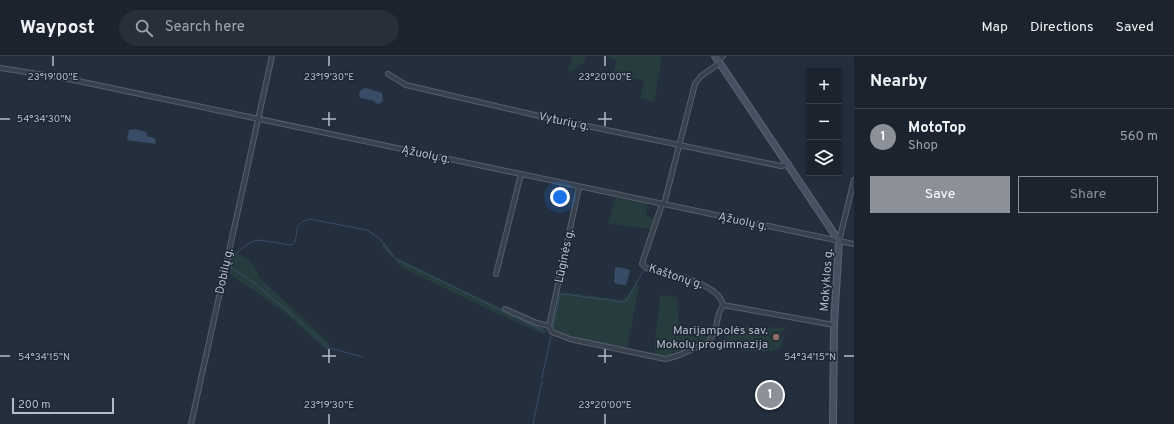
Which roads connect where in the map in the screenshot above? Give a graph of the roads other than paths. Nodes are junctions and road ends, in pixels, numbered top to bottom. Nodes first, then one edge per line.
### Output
1 (272, 56) edge
2 (723, 56) edge
3 (718, 59) edge
4 (0, 68) edge
5 (388, 74) dead end
6 (258, 119) junction
7 (679, 145) junction
8 (788, 164) junction
9 (521, 174) junction
10 (854, 180) edge
11 (579, 187) junction
12 (663, 204) junction
13 (839, 241) junction
14 (854, 244) edge
15 (496, 274) dead end
16 (723, 304) junction
17 (505, 309) dead end
18 (834, 325) junction
19 (549, 326) junction
20 (191, 424) edge
21 (833, 424) edge

1 - 6 street, Dobilų g.
2 - 3 street
3 - 7 street
3 - 8 main road, Mokyklos g.
4 - 6 street, Ąžuolų g.
5 - 7 street, Vyturių g.
6 - 9 street, Ąžuolų g.
6 - 20 street, Dobilų g.
7 - 8 street, Vyturių g.
7 - 12 street
8 - 13 main road, Mokyklos g.
9 - 11 street, Ąžuolų g.
9 - 15 street
10 - 13 street
11 - 12 street, Ąžuolų g.
11 - 19 street, Lūginės g.
12 - 13 street, Ąžuolų g.
12 - 16 street, Kaštonų g.
13 - 14 street, Ąžuolų g.
13 - 18 main road, Mokyklos g.
16 - 18 street
16 - 19 street
17 - 19 street
18 - 21 main road, Mokyklos g.

